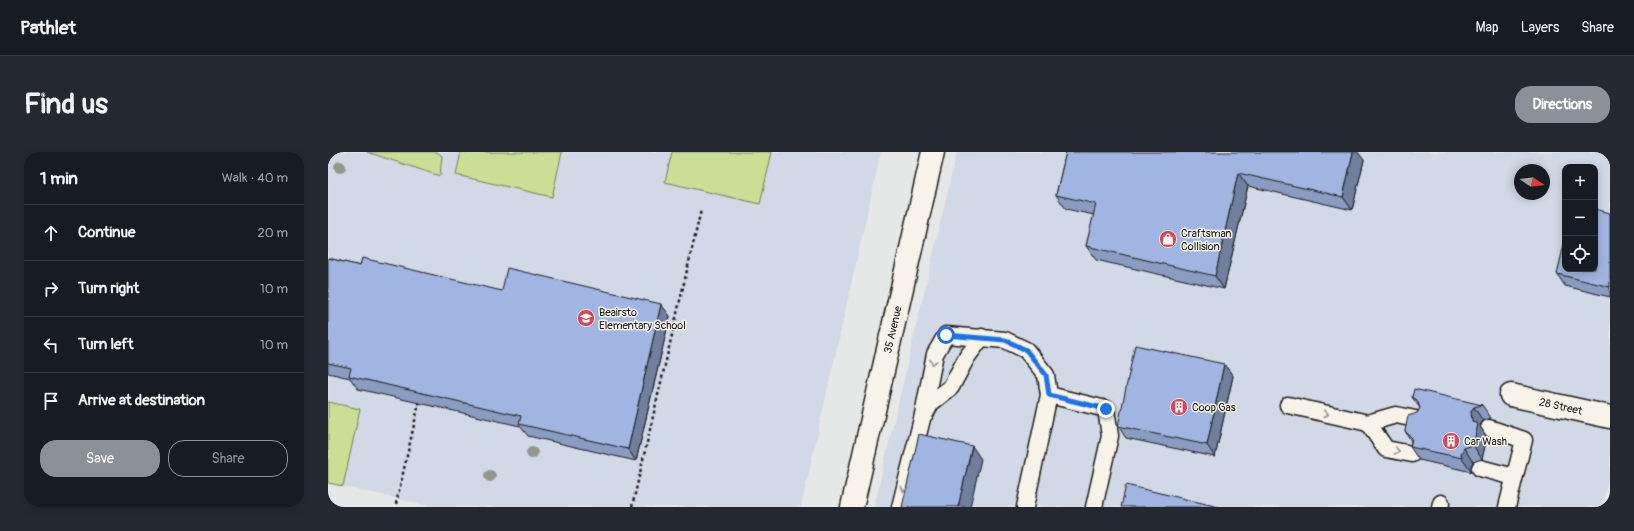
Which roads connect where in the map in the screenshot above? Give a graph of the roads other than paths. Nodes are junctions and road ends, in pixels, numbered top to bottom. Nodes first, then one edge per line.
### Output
1 (933, 152) edge
2 (982, 337) junction
3 (1049, 395) junction
4 (1511, 395) dead end
5 (1288, 405) dead end
6 (1610, 418) edge
7 (922, 419) junction
8 (1420, 420) edge
9 (1368, 424) junction
10 (1489, 428) dead end
11 (1412, 454) edge
12 (1480, 468) dead end
13 (1514, 478) junction
14 (852, 507) edge
15 (900, 507) edge
16 (1025, 507) edge
17 (1094, 507) edge
18 (1507, 507) edge

1 - 14 street, 35 Avenue
2 - 3 lane
2 - 7 lane
2 -> 7 lane
3 - 16 lane
3 - 17 lane
4 - 6 street, 28 Street
5 -> 9 lane
7 -> 15 lane
8 - 9 lane
9 -> 11 lane
10 - 13 lane
12 - 13 lane
13 - 18 lane

